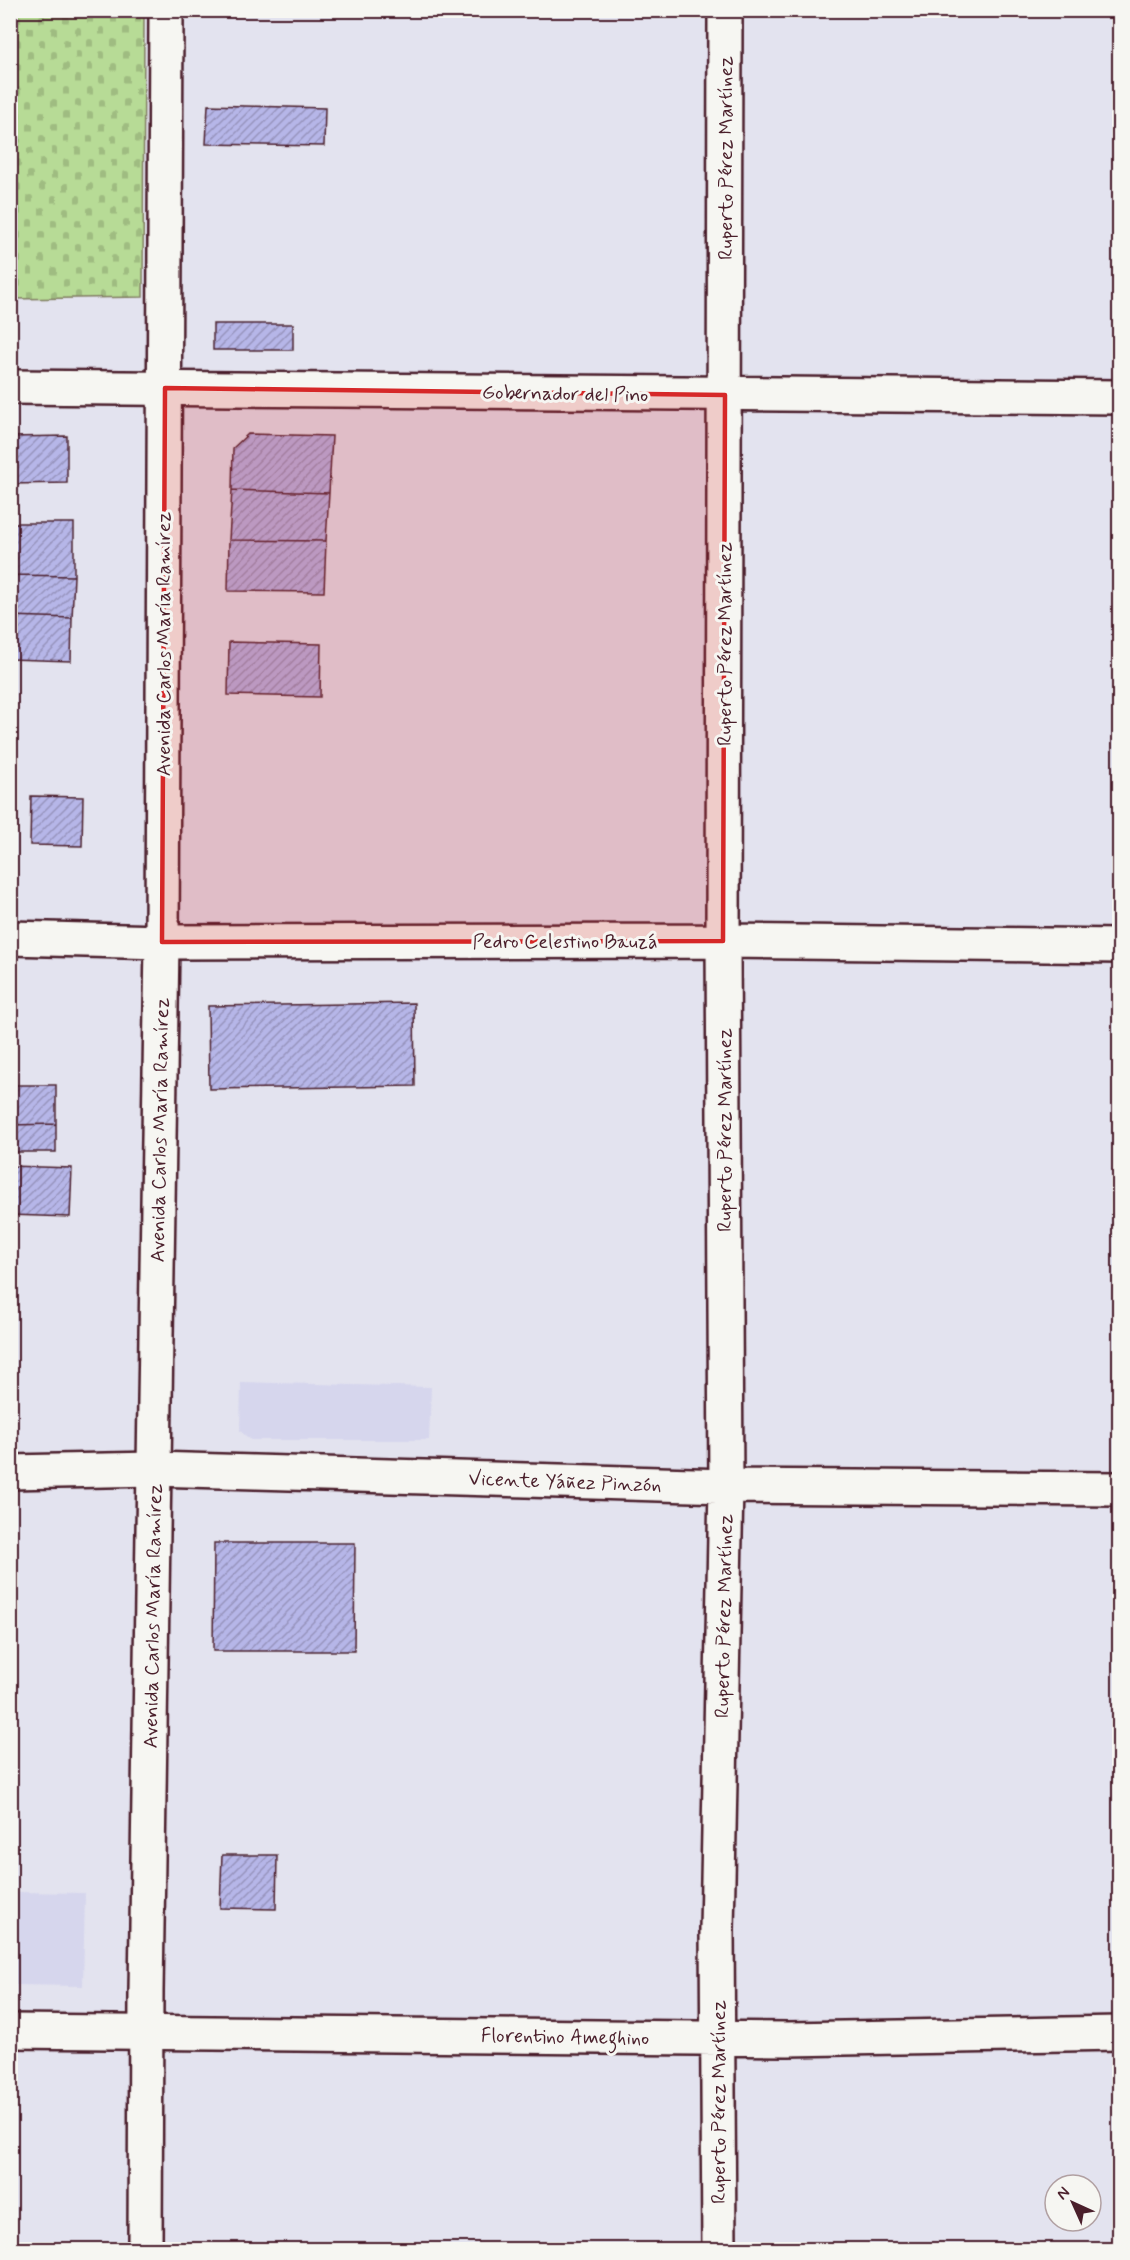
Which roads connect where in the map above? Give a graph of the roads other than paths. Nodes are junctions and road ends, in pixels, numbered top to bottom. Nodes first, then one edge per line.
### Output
1 (166, 10) edge
2 (725, 10) edge
3 (10, 387) edge
4 (165, 388) junction
5 (724, 395) junction
6 (1119, 397) edge
7 (10, 938) edge
8 (723, 941) junction
9 (162, 942) junction
10 (1119, 946) edge
11 (154, 1469) junction
12 (10, 1472) edge
13 (726, 1485) junction
14 (1119, 1489) edge
15 (10, 2031) edge
16 (146, 2033) junction
17 (1119, 2033) edge
18 (717, 2038) junction
19 (145, 2250) edge
20 (719, 2250) edge

1 - 4 street, Avenida Carlos María Ramírez
2 - 5 street, Ruperto Pérez Martínez
3 - 4 street, Gobernador del Pino
4 - 5 street, Gobernador del Pino
4 - 9 street, Avenida Carlos María Ramírez
5 - 6 street, Gobernador del Pino
5 - 8 street, Ruperto Pérez Martínez
7 - 9 street, Pedro Celestino Bauzá
8 - 9 street, Pedro Celestino Bauzá
8 - 10 street, Pedro Celestino Bauzá
8 - 13 street, Ruperto Pérez Martínez
9 - 11 street, Avenida Carlos María Ramírez
11 - 12 street, Vicente Yáñez Pinzón
11 - 13 street, Vicente Yáñez Pinzón
11 - 16 street, Avenida Carlos María Ramírez
13 - 14 street, Vicente Yáñez Pinzón
13 - 18 street, Ruperto Pérez Martínez
15 - 16 street, Florentino Ameghino
16 - 18 street, Florentino Ameghino
16 - 19 street, Avenida Carlos María Ramírez
17 - 18 street, Florentino Ameghino
18 - 20 street, Ruperto Pérez Martínez

